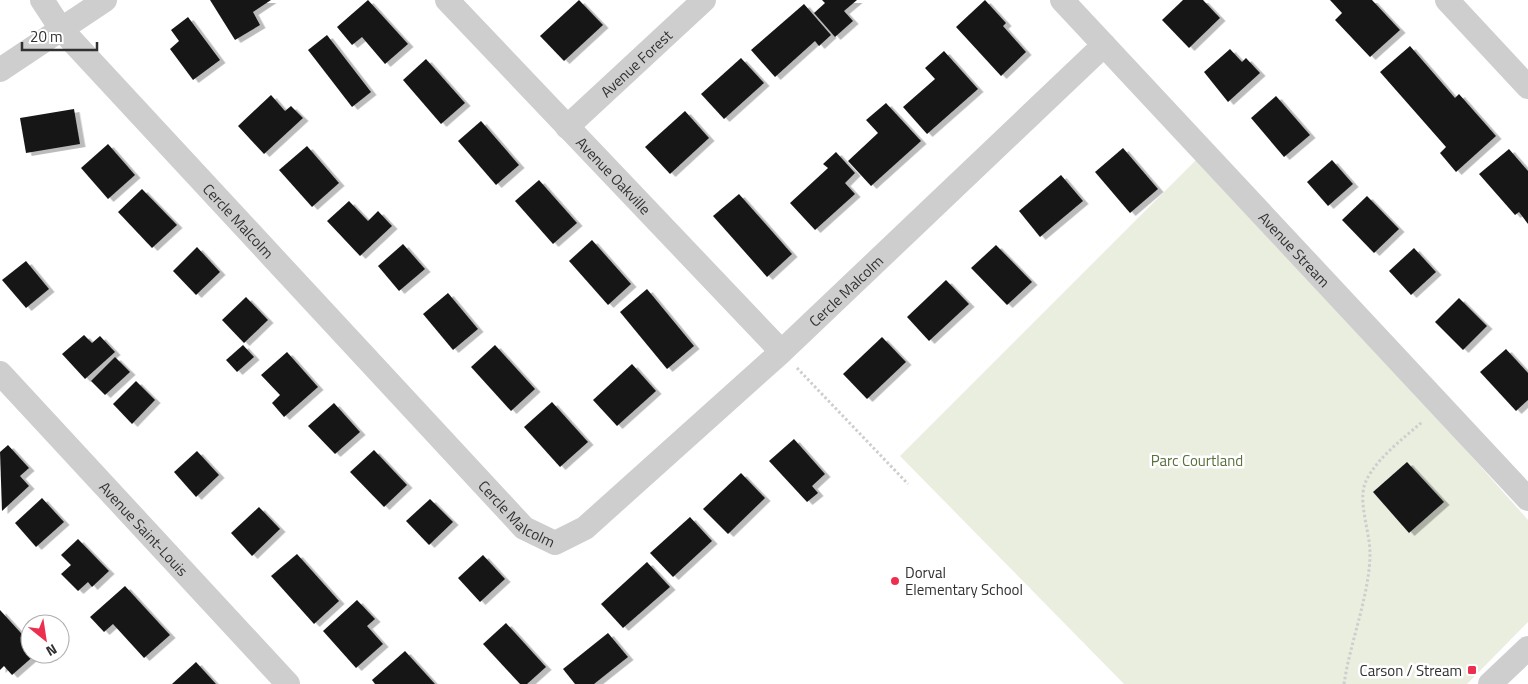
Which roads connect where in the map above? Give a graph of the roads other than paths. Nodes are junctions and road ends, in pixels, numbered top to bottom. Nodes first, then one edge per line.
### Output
1 (42, 0) edge
2 (105, 0) edge
3 (447, 0) edge
4 (704, 0) edge
5 (1062, 0) edge
6 (1447, 0) edge
7 (61, 29) junction
8 (1104, 45) junction
9 (0, 70) edge
10 (1528, 87) edge
11 (568, 127) junction
12 (782, 351) junction
13 (0, 373) edge
14 (1528, 499) edge
15 (1528, 648) edge
16 (288, 684) edge
17 (1490, 684) edge

1 - 7 street, Cercle Malcolm
2 - 7 street
3 - 11 street, Avenue Oakville
4 - 11 street, Avenue Forest
5 - 8 street, Avenue Stream
6 - 10 street
7 - 9 street
7 - 12 street, Cercle Malcolm
8 - 12 street, Cercle Malcolm
8 - 14 street, Avenue Stream
11 - 12 street, Avenue Oakville
13 - 16 street, Avenue Saint-Louis
15 - 17 street

